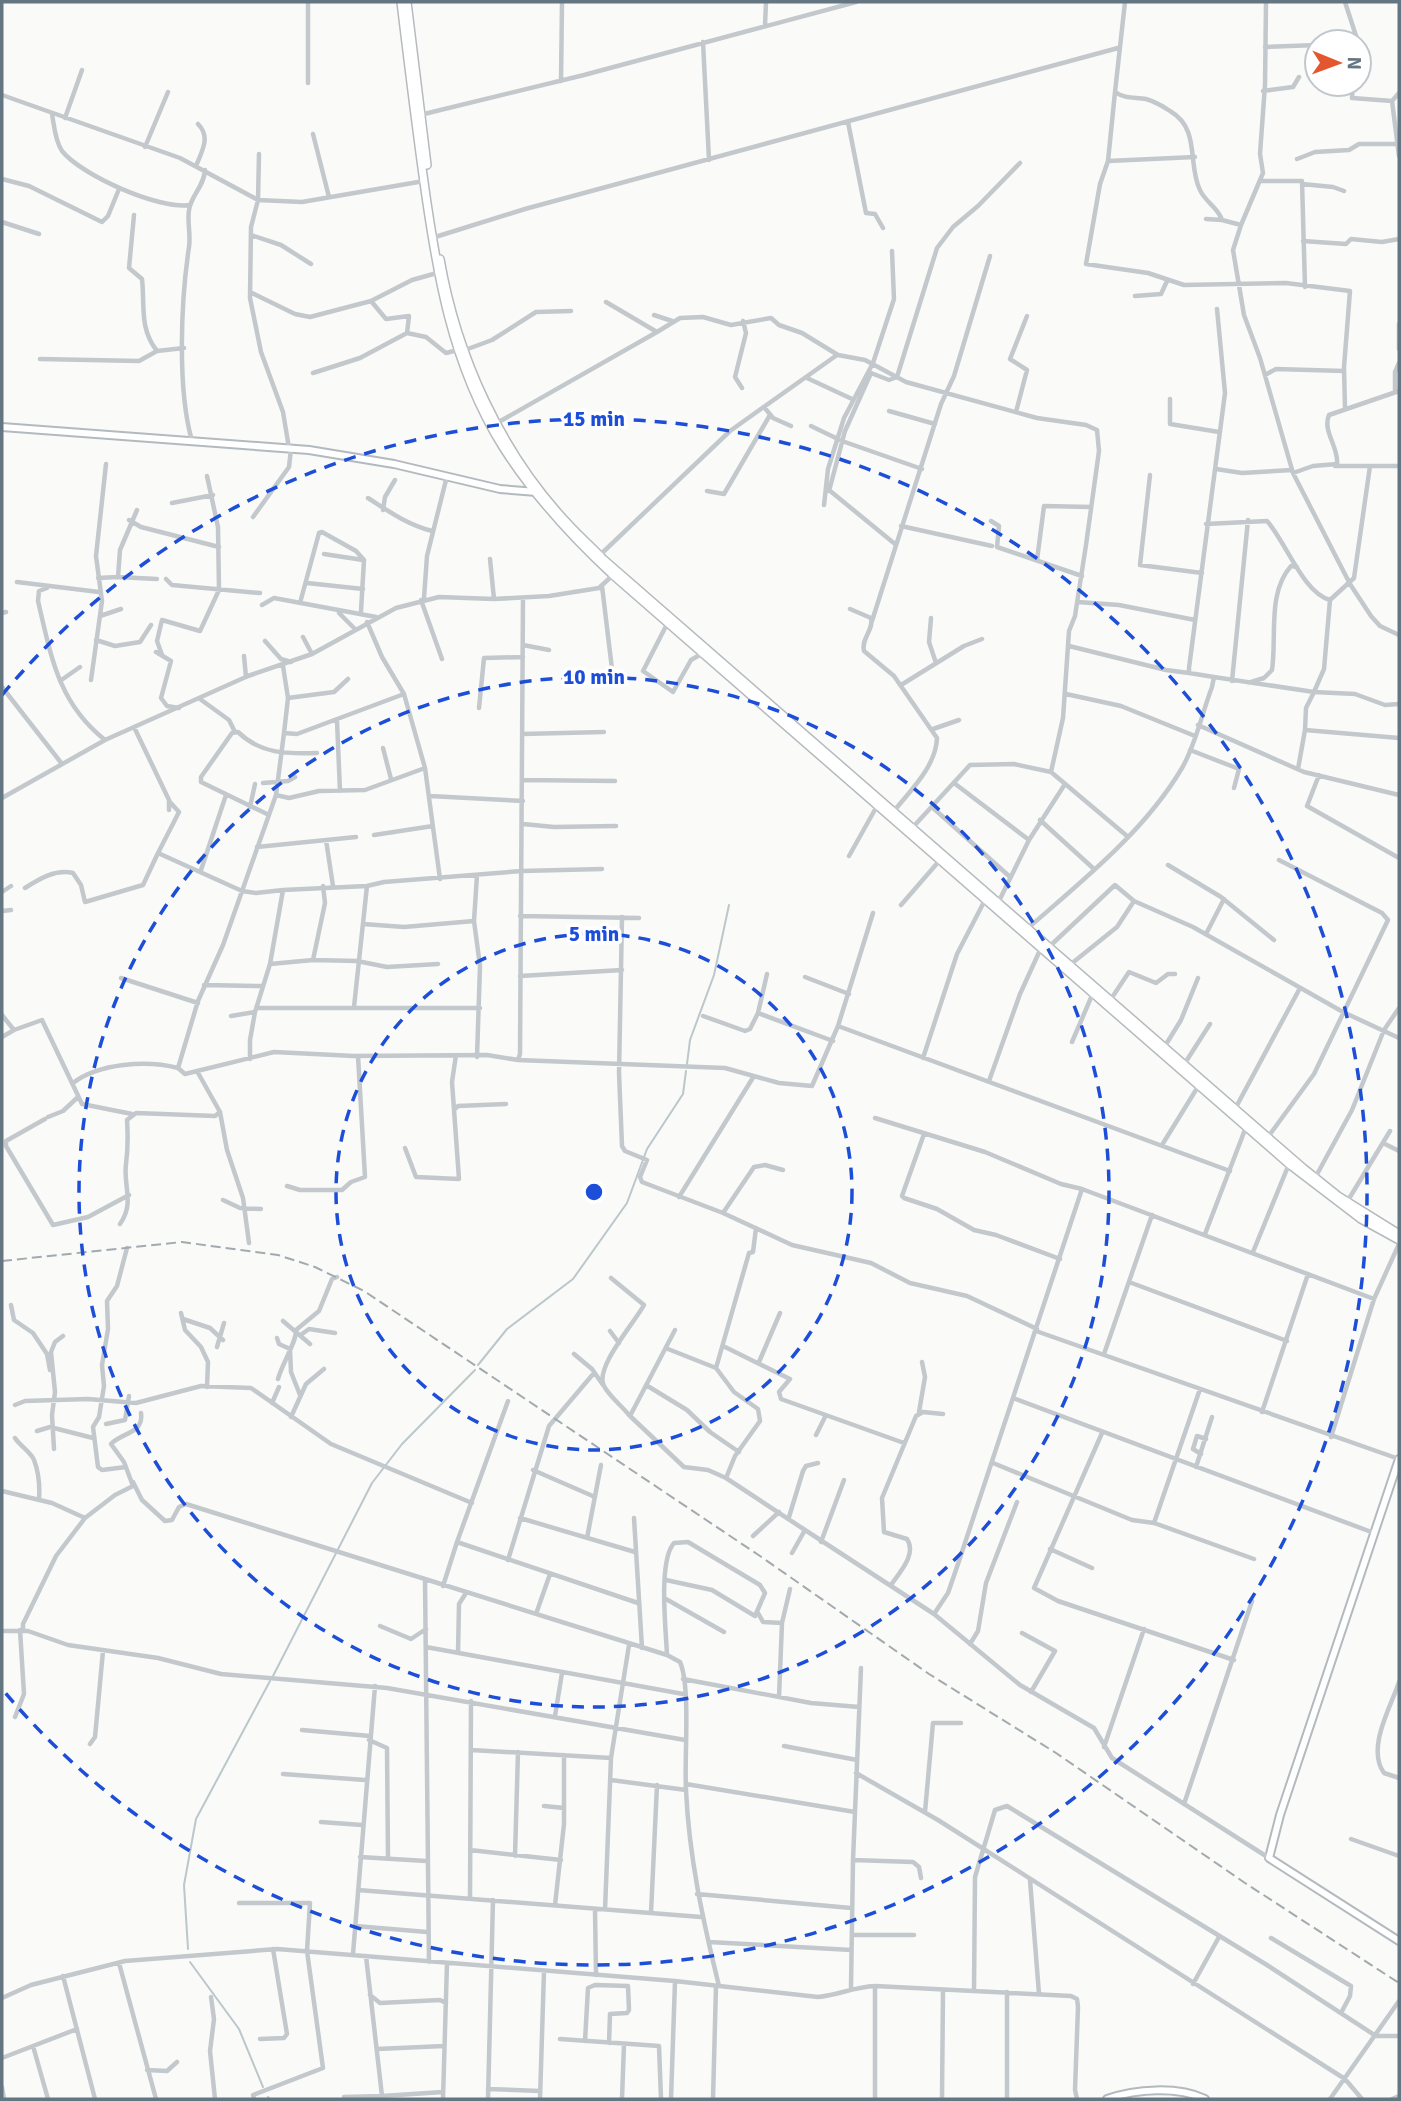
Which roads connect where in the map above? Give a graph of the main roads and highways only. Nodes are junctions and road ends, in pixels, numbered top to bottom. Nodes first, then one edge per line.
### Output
1 (404, 2) edge
2 (418, 116) junction
3 (434, 238) junction
4 (461, 350) junction
5 (538, 491) junction
6 (1026, 930) junction
7 (1399, 1234) edge
8 (1399, 1242) edge

1 - 2 main road
2 - 3 main road
2 - 3 main road
3 - 4 main road
3 - 4 main road
4 - 5 main road
4 - 5 main road
5 - 6 main road
5 - 6 main road
6 - 7 main road
6 - 8 main road

